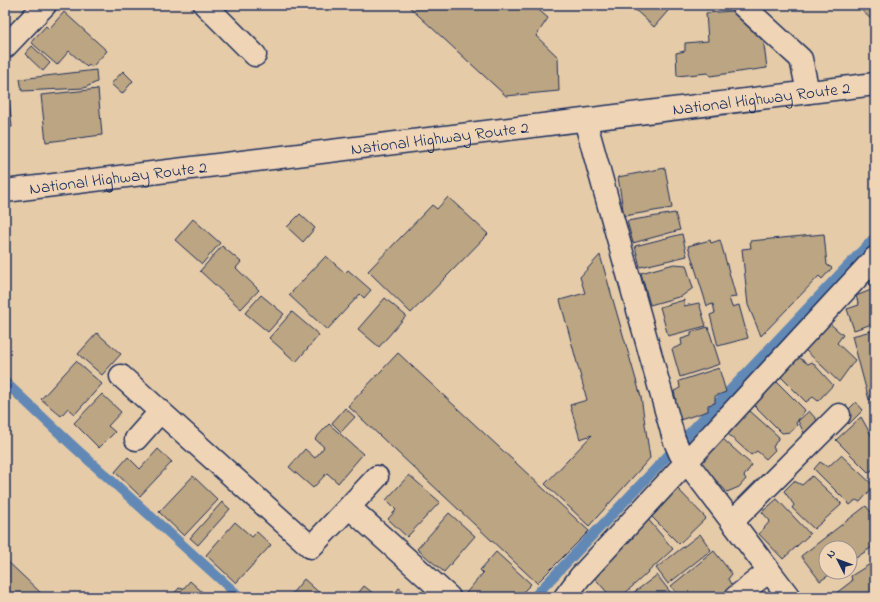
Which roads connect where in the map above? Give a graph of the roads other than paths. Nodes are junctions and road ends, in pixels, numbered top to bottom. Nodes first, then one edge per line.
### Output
1 (45, 5) edge
2 (742, 5) edge
3 (215, 8) edge
4 (5, 47) edge
5 (255, 55) dead end
6 (875, 84) edge
7 (808, 92) junction
8 (585, 120) junction
9 (5, 191) edge
10 (875, 258) edge
11 (121, 376) dead end
12 (160, 412) junction
13 (839, 416) dead end
14 (136, 439) dead end
15 (680, 451) junction
16 (377, 477) dead end
17 (349, 507) junction
18 (732, 522) junction
19 (769, 571) junction
20 (449, 597) edge
21 (565, 597) edge
22 (736, 597) edge
23 (789, 597) edge

1 - 4 main road
2 - 7 main road
3 - 5 main road
6 - 7 main road, National Highway Route 2
7 - 8 main road, National Highway Route 2
8 - 9 main road, National Highway Route 2
8 - 15 main road
10 - 15 main road
11 - 12 main road
12 - 14 main road
12 - 17 main road
13 - 18 main road
15 - 18 main road
15 - 21 main road
16 - 17 main road
17 - 20 main road
18 - 19 main road
19 - 22 main road
19 - 23 main road

